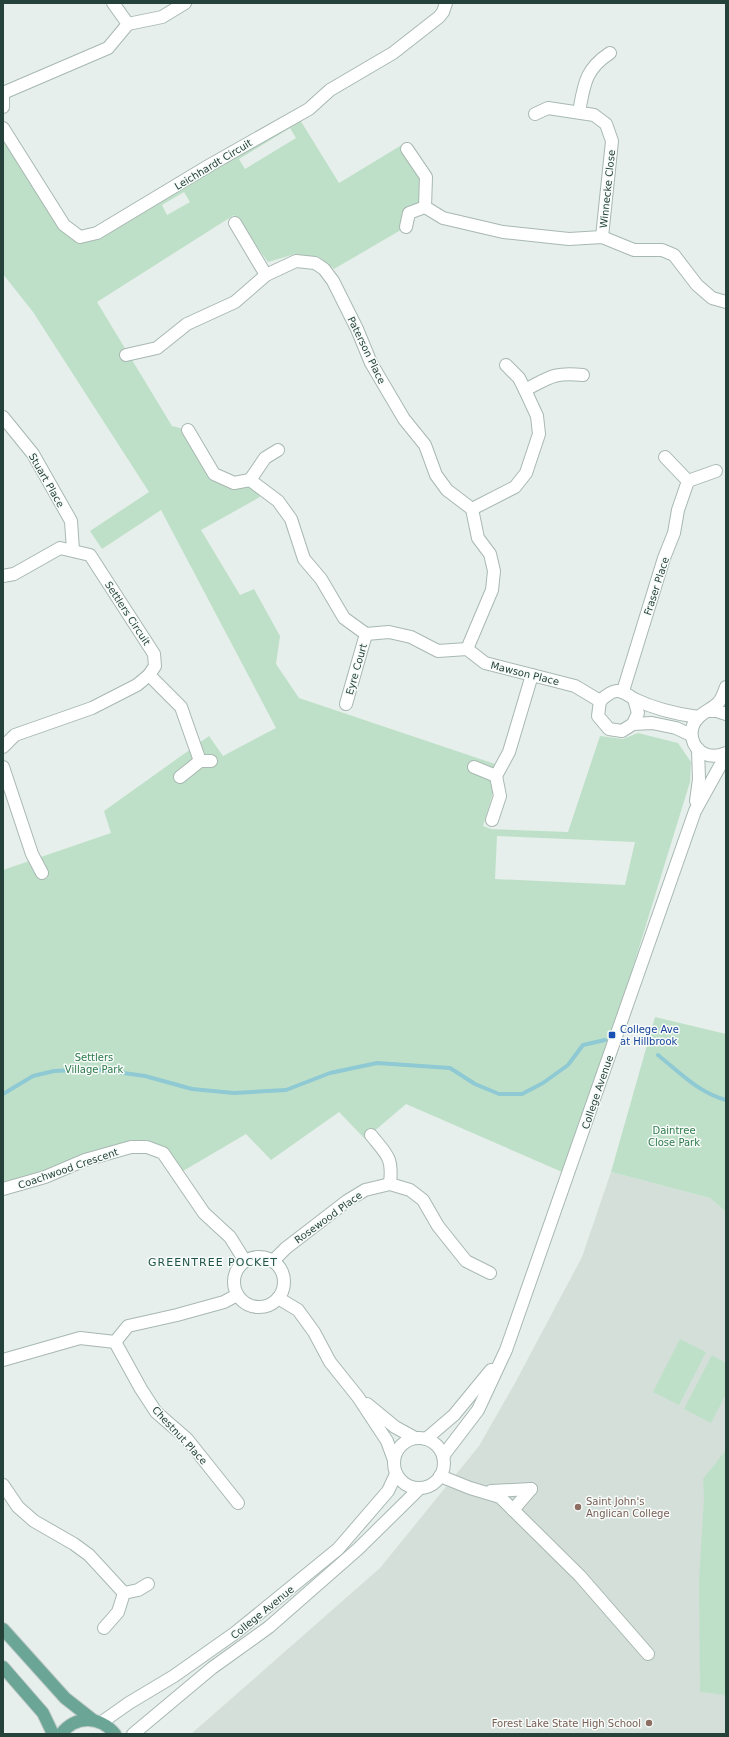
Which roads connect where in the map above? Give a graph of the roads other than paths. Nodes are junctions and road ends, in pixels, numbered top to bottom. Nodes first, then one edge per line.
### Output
1 (113, 3) edge
2 (185, 3) edge
3 (446, 3) edge
4 (128, 24) junction
5 (610, 53) dead end
6 (3, 94) edge
7 (3, 107) edge
8 (579, 112) junction
9 (535, 114) dead end
10 (3, 128) edge
11 (407, 149) dead end
12 (425, 207) junction
13 (235, 223) dead end
14 (406, 227) dead end
15 (602, 237) junction
16 (266, 275) junction
17 (726, 302) edge
18 (126, 356) dead end
19 (506, 365) dead end
20 (583, 375) dead end
21 (525, 390) junction
22 (3, 417) edge
23 (188, 430) dead end
24 (278, 450) dead end
25 (665, 457) dead end
26 (716, 471) dead end
27 (250, 480) junction
28 (688, 481) junction
29 (472, 509) junction
30 (74, 550) junction
31 (3, 576) edge
32 (366, 634) junction
33 (468, 648) junction
34 (149, 675) junction
35 (532, 675) junction
36 (726, 687) edge
37 (623, 692) junction
38 (634, 699) junction
39 (600, 701) junction
40 (346, 704) dead end
41 (703, 714) junction
42 (726, 714) edge
43 (634, 724) junction
44 (691, 735) junction
45 (3, 747) edge
46 (698, 749) junction
47 (726, 754) edge
48 (3, 767) edge
49 (474, 767) dead end
50 (180, 776) dead end
51 (496, 776) junction
52 (695, 811) junction
53 (492, 820) dead end
54 (42, 874) dead end
55 (371, 1135) dead end
56 (390, 1184) junction
57 (3, 1189) edge
58 (245, 1261) junction
59 (273, 1261) junction
60 (490, 1273) dead end
61 (237, 1295) junction
62 (278, 1298) junction
63 (115, 1342) junction
64 (506, 1350) junction
65 (3, 1360) edge
66 (358, 1397) junction
67 (421, 1438) junction
68 (443, 1456) junction
69 (394, 1460) junction
70 (396, 1474) junction
71 (440, 1476) junction
72 (3, 1486) edge
73 (420, 1488) junction
74 (482, 1491) junction
75 (238, 1503) dead end
76 (514, 1510) junction
77 (148, 1584) dead end
78 (124, 1593) junction
79 (104, 1628) dead end
80 (3, 1629) edge
81 (648, 1654) dead end
82 (3, 1667) edge
83 (97, 1721) junction
84 (53, 1734) edge
85 (61, 1734) edge
86 (115, 1734) edge
87 (133, 1734) edge

1 - 4 street
2 - 4 street
3 - 10 street, Leichhardt Circuit
4 - 6 street
5 - 8 street
6 - 7 street
8 - 9 street, Winnecke Close
8 - 15 street, Winnecke Close
11 - 12 street
12 - 14 street
12 - 15 street
13 - 16 street
15 - 17 street
16 - 18 street, Paterson Place
16 - 29 street, Paterson Place
19 - 21 street
20 - 21 street
21 - 29 street
22 - 30 street, Stuart Place
23 - 27 street
24 - 27 street
25 - 28 street
26 - 28 street
27 - 32 street
28 - 37 street, Fraser Place
29 - 33 street
30 - 31 street, Settlers Circuit
30 - 34 street, Settlers Circuit
32 - 33 street
32 - 40 street, Eyre Court
33 - 35 street, Mawson Place
34 - 45 street
34 - 50 street
35 - 39 street, Mawson Place
35 - 51 street
36 - 41 street
37 - 38 street
37 - 39 street
38 - 41 street
38 - 43 street
39 - 43 street
41 - 42 street
41 - 44 street
43 - 44 street
44 - 46 street, College Avenue
46 - 47 street, College Avenue
46 - 52 street, College Avenue
47 - 52 street, College Avenue
48 - 54 street
49 - 51 street
51 - 53 street
52 - 64 street, College Avenue
55 - 56 street
56 - 59 street, Rosewood Place
56 - 60 street
57 - 58 street, Coachwood Crescent
58 - 59 street
58 - 61 street
59 - 62 street
61 - 62 street
61 - 63 street
62 - 66 street
63 - 65 street
63 - 75 street, Chestnut Place
64 - 67 street, College Avenue
64 - 68 street, College Avenue
66 - 67 street
66 - 69 street
67 - 68 street
67 - 69 street, College Avenue
68 - 71 street, College Avenue
69 - 70 street
70 - 73 street
70 - 83 street, College Avenue
71 - 73 street, College Avenue
71 - 74 street
72 - 78 street
73 - 87 street, College Avenue
74 - 76 street
74 - 76 street
76 - 81 street
77 - 78 street
78 - 79 street
80 - 83 main road
82 - 84 main road
83 - 85 main road
83 - 86 main road

